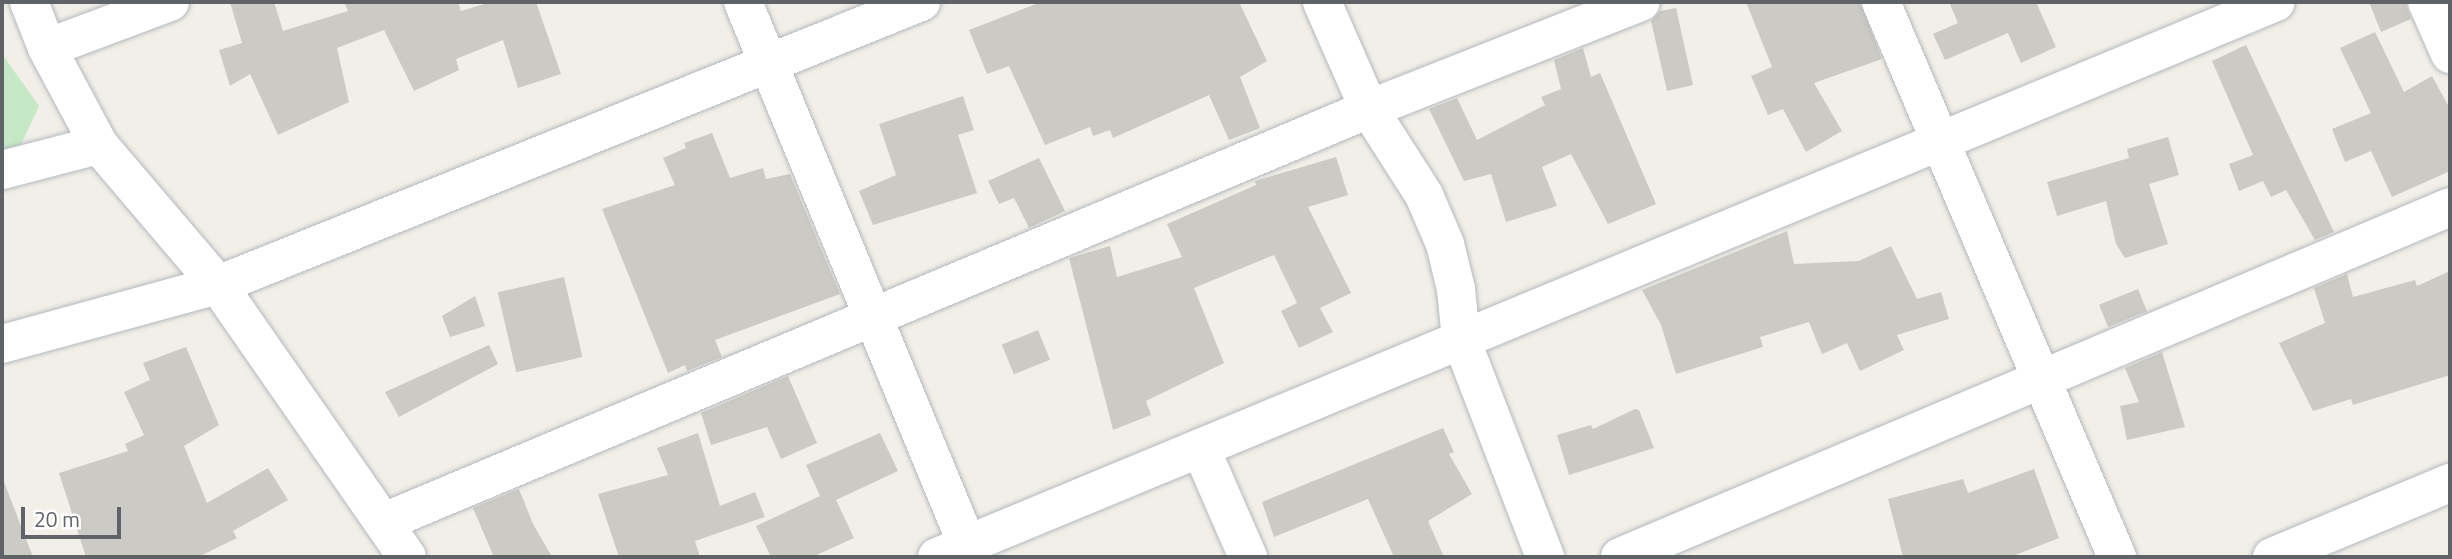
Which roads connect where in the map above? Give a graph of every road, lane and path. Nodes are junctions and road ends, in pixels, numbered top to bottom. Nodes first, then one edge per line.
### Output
1 (29, 2) edge
2 (170, 2) edge
3 (743, 2) edge
4 (921, 2) edge
5 (1322, 2) edge
6 (1642, 2) edge
7 (1881, 2) edge
8 (2276, 2) edge
9 (2427, 2) edge
10 (108, 14) edge
11 (47, 48) junction
12 (2450, 54) edge
13 (769, 64) junction
14 (1369, 109) junction
15 (1941, 143) junction
16 (99, 145) junction
17 (2, 170) edge
18 (2450, 207) edge
19 (218, 285) junction
20 (872, 318) junction
21 (1461, 339) junction
22 (2, 344) edge
23 (2043, 381) junction
24 (1202, 449) junction
25 (2450, 483) edge
26 (384, 522) junction
27 (952, 551) edge
28 (407, 557) edge
29 (1248, 557) edge
30 (1545, 557) edge
31 (1620, 557) edge
32 (2117, 557) edge
33 (2272, 557) edge

1 - 11 street
2 - 10 street
3 - 13 street
4 - 13 street
5 - 14 street
6 - 14 street
7 - 15 street
8 - 15 street
9 - 12 street
10 - 11 street
11 - 16 street
13 - 19 street
13 - 20 street
14 - 20 street
14 - 21 street
15 - 21 street
15 - 23 street
16 - 17 street
16 - 19 street
18 - 23 street
19 - 22 street
19 - 26 street
20 - 26 street
20 - 27 street
21 - 24 street
21 - 30 street
23 - 31 street
23 - 32 street
24 - 27 street
24 - 29 street
25 - 33 street
26 - 28 street

